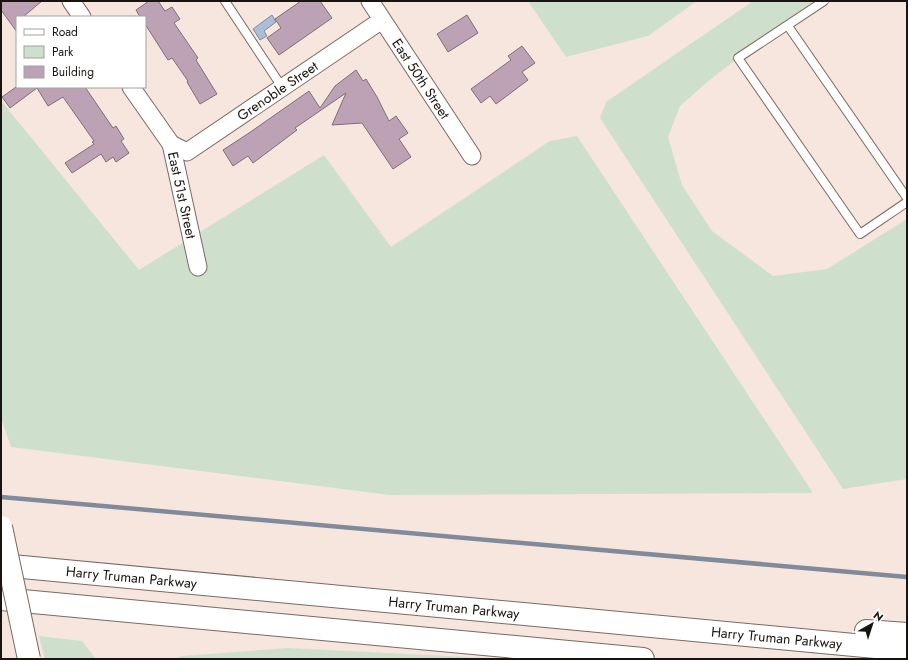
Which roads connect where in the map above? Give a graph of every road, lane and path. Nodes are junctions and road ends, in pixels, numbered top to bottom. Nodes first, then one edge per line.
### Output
1 (71, 1) edge
2 (225, 1) edge
3 (370, 1) edge
4 (824, 1) edge
5 (81, 16) edge
6 (382, 20) junction
7 (788, 26) junction
8 (282, 87) junction
9 (132, 88) edge
10 (171, 144) junction
11 (472, 156) dead end
12 (907, 198) edge
13 (907, 202) edge
14 (198, 267) dead end
15 (1, 527) edge
16 (1, 566) edge
17 (1, 599) edge
18 (390, 602) junction
19 (907, 634) edge
20 (907, 650) edge
21 (29, 659) edge
22 (642, 659) edge

1 - 5 street
2 - 8 lane
3 - 6 street, East 50th Street
4 - 7 lane
6 - 8 street, Grenoble Street
6 - 11 street, East 50th Street
7 - 12 lane
7 - 13 lane
8 - 10 street, Grenoble Street
9 - 10 street, East 51st Street
10 - 14 street, East 51st Street
15 - 21 main road, bridge
16 - 18 main road, Harry Truman Parkway
17 - 22 main road
18 - 19 main road
18 - 20 main road, Harry Truman Parkway

